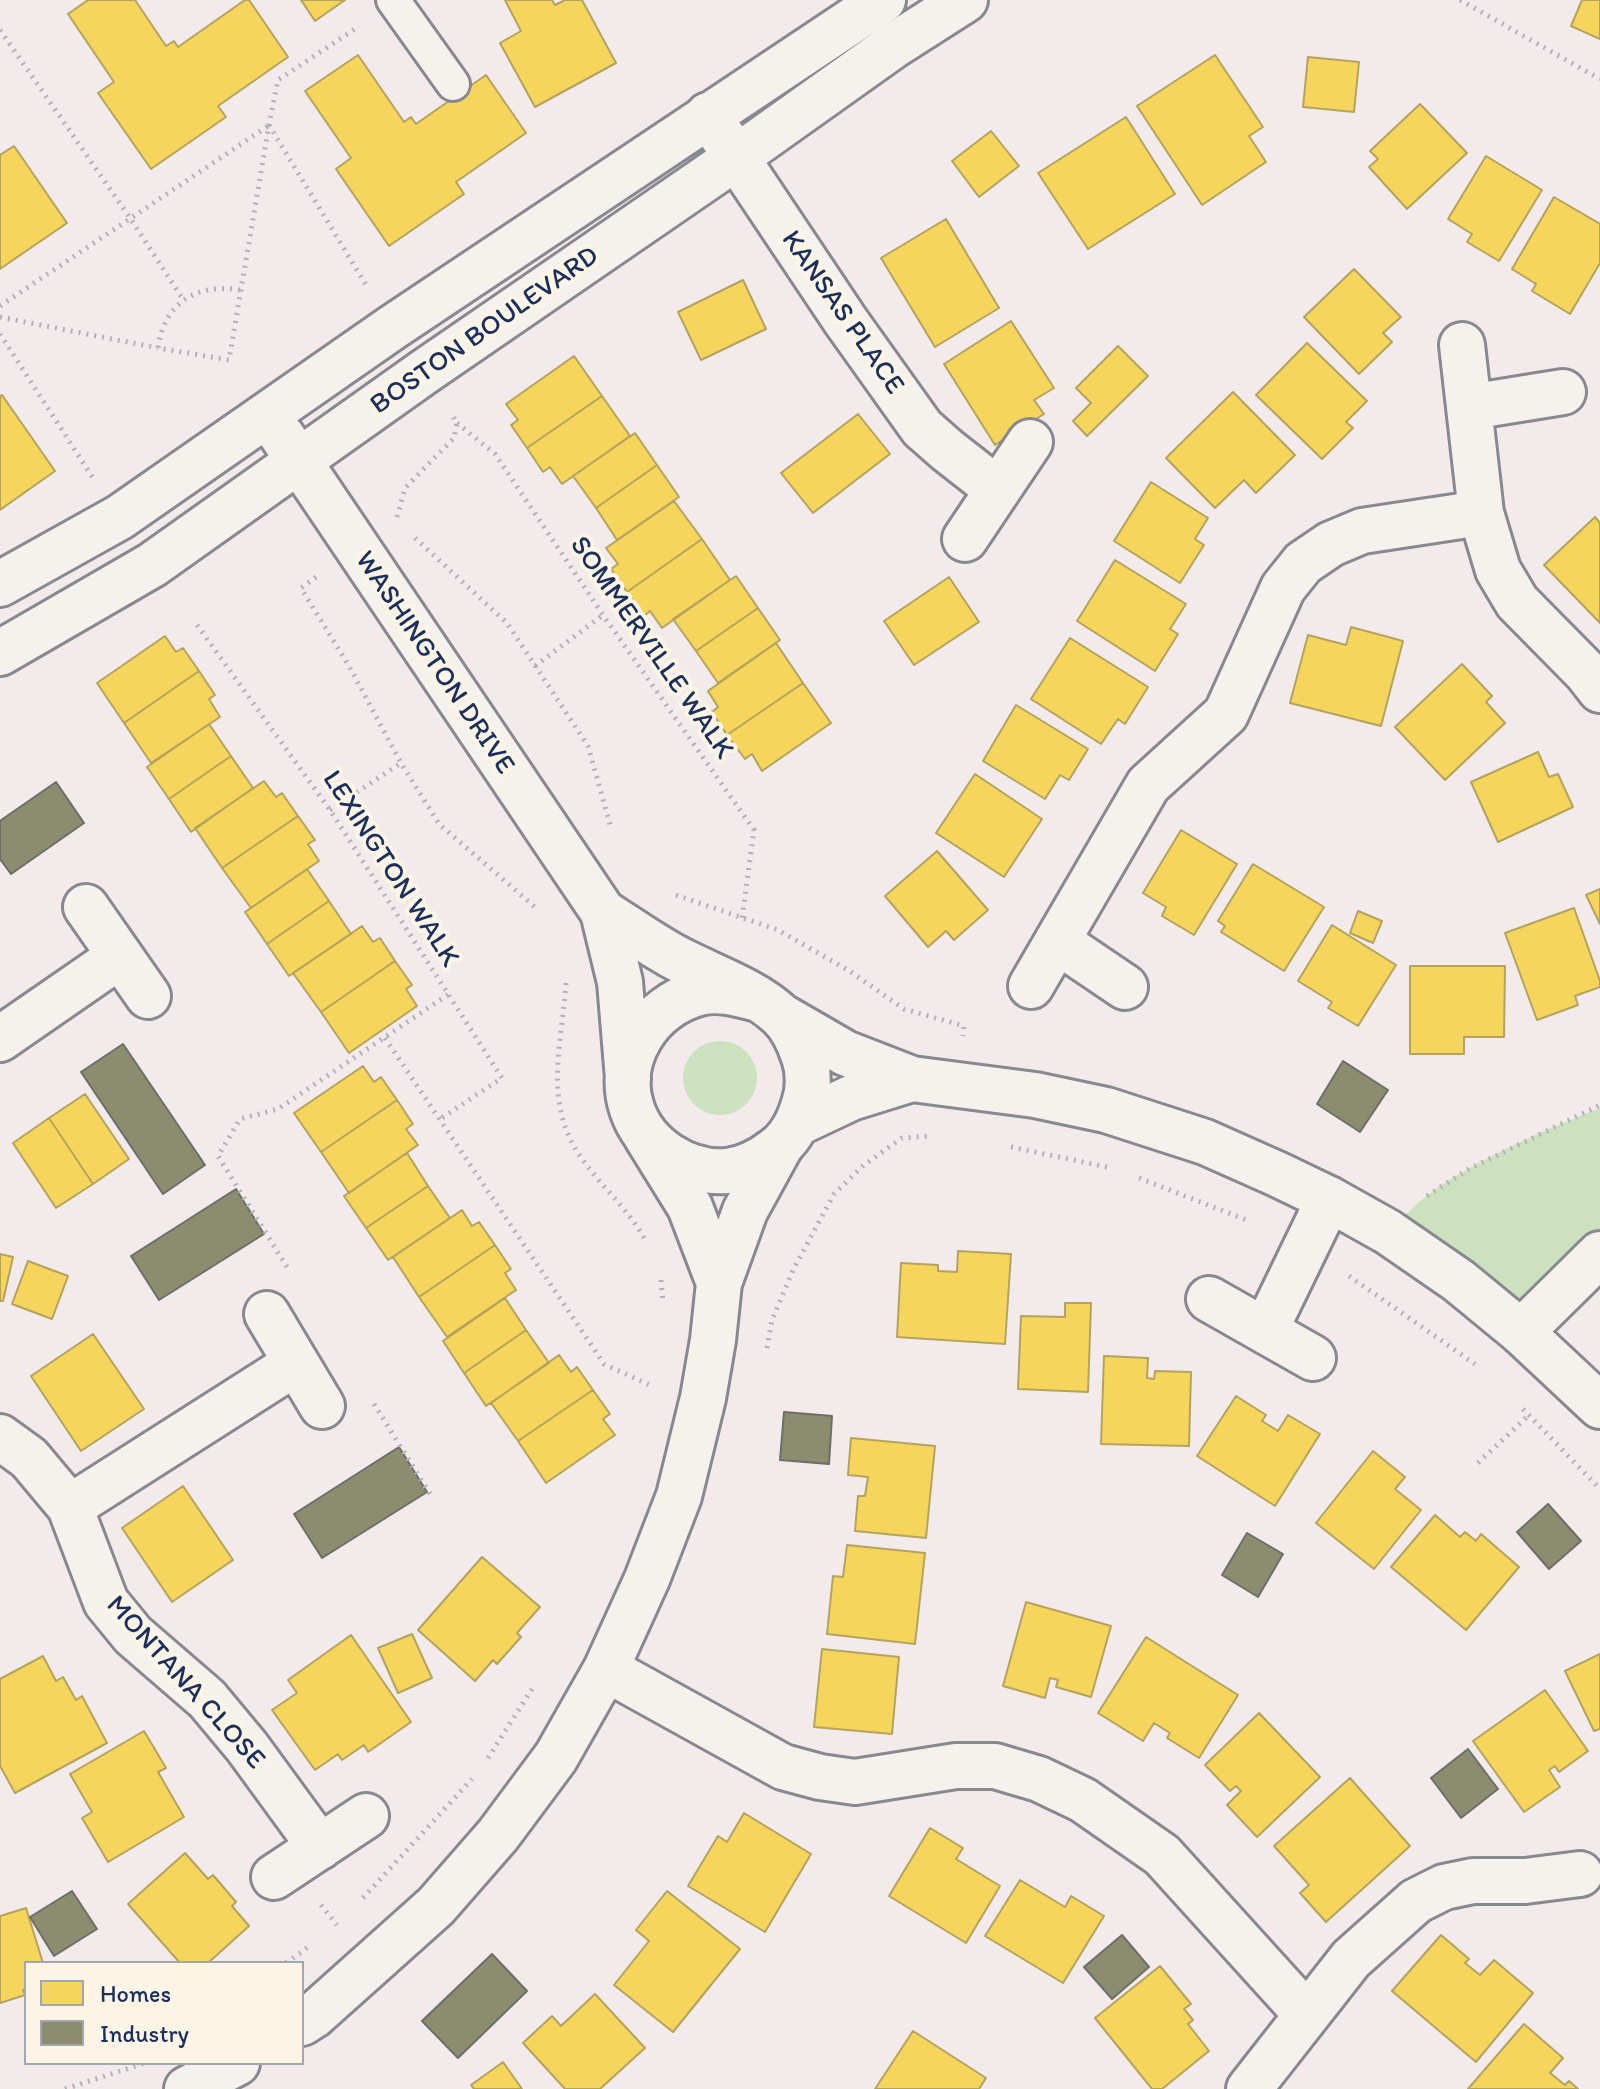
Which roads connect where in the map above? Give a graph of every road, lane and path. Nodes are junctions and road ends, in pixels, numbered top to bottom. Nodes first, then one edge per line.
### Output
1 (965, 0) edge
2 (1460, 0) edge
3 (394, 1) edge
4 (872, 3) edge
5 (0, 30) edge
6 (893, 46) junction
7 (1600, 79) edge
8 (453, 84) dead end
9 (708, 115) junction
10 (269, 125) junction
11 (737, 157) junction
12 (130, 218) junction
13 (240, 290) junction
14 (369, 291) dead end
15 (184, 301) junction
16 (0, 306) edge
17 (0, 317) edge
18 (0, 334) edge
19 (1462, 345) dead end
20 (158, 348) junction
21 (1563, 392) dead end
22 (1470, 407) junction
23 (448, 410) dead end
24 (268, 413) junction
25 (457, 423) junction
26 (1030, 442) dead end
27 (298, 462) junction
28 (95, 482) dead end
29 (998, 490) junction
30 (1481, 513) junction
31 (396, 520) dead end
32 (407, 531) dead end
33 (965, 539) dead end
34 (0, 584) edge
35 (301, 588) dead end
36 (603, 615) junction
37 (197, 625) dead end
38 (0, 653) edge
39 (535, 666) junction
40 (1600, 690) edge
41 (401, 763) junction
42 (330, 810) junction
43 (614, 838) dead end
44 (665, 891) dead end
45 (86, 907) dead end
46 (603, 912) junction
47 (543, 918) dead end
48 (742, 918) junction
49 (1057, 941) junction
50 (120, 956) junction
51 (1031, 986) dead end
52 (1125, 987) dead end
53 (449, 994) junction
54 (148, 996) dead end
55 (770, 1008) junction
56 (964, 1026) dead end
57 (385, 1038) junction
58 (0, 1039) edge
59 (628, 1079) junction
60 (912, 1079) junction
61 (1600, 1105) edge
62 (240, 1119) dead end
63 (440, 1119) junction
64 (789, 1135) junction
65 (939, 1135) dead end
66 (646, 1136) junction
67 (997, 1144) dead end
68 (1117, 1169) dead end
69 (1131, 1175) dead end
70 (1427, 1196) dead end
71 (1329, 1199) junction
72 (1258, 1225) dead end
73 (1600, 1254) edge
74 (1341, 1270) dead end
75 (719, 1283) junction
76 (1209, 1299) dead end
77 (267, 1314) dead end
78 (1265, 1331) junction
79 (1521, 1332) junction
80 (766, 1350) dead end
81 (1313, 1358) dead end
82 (296, 1363) junction
83 (1482, 1369) dead end
84 (657, 1389) dead end
85 (322, 1406) dead end
86 (1520, 1406) dead end
87 (1600, 1406) edge
88 (1529, 1415) junction
89 (0, 1437) edge
90 (1478, 1463) dead end
91 (1600, 1489) edge
92 (70, 1507) junction
93 (606, 1669) junction
94 (538, 1679) dead end
95 (487, 1758) dead end
96 (479, 1771) dead end
97 (366, 1816) dead end
98 (320, 1847) junction
99 (1580, 1874) dead end
100 (274, 1877) dead end
101 (358, 1904) dead end
102 (348, 1915) dead end
103 (338, 1926) dead end
104 (312, 1945) dead end
105 (289, 1961) edge
106 (1307, 2015) junction
107 (304, 2022) edge
108 (139, 2065) edge
109 (233, 2065) edge
110 (65, 2089) edge
111 (187, 2089) edge
112 (1249, 2089) edge

1 - 6 street, BOSTON BOULEVARD
2 - 7 path
3 - 8 lane
3 - 10 path
4 - 6 street
4 - 9 street, BOSTON BOULEVARD
5 - 12 path
6 - 11 street, BOSTON BOULEVARD
9 - 11 street, KANSAS PLACE
9 - 24 street, BOSTON BOULEVARD
10 - 12 path
10 - 13 path
10 - 14 path
11 - 27 street, BOSTON BOULEVARD
11 - 29 street, KANSAS PLACE
12 - 15 path
12 - 16 path
13 - 15 path
13 - 20 path
15 - 20 path
17 - 20 path
18 - 28 path
19 - 22 street
21 - 22 street
22 - 30 street
23 - 25 path, SOMMERVILLE WALK
24 - 27 street, WASHINGTON DRIVE
24 - 34 street, BOSTON BOULEVARD
25 - 31 path
25 - 36 path, SOMMERVILLE WALK
26 - 29 street
27 - 38 street, BOSTON BOULEVARD
27 - 46 street, WASHINGTON DRIVE
29 - 33 street
30 - 40 street
30 - 49 street
32 - 39 path
35 - 41 path
36 - 39 path
36 - 48 path, SOMMERVILLE WALK
37 - 42 path, LEXINGTON WALK
39 - 43 path
41 - 42 path
41 - 47 path
42 - 53 path, LEXINGTON WALK
44 - 48 path
45 - 50 street
46 - 55 street, WASHINGTON DRIVE
46 - 59 street, WASHINGTON DRIVE
48 - 56 path
49 - 51 street
49 - 52 street
50 - 54 street
50 - 58 street
53 - 57 path
53 - 63 path, LEXINGTON WALK
55 - 59 street
55 - 60 street, WASHINGTON DRIVE
55 - 64 street
57 - 62 path
57 - 63 path
59 - 66 street
60 - 64 street, WASHINGTON DRIVE
60 - 71 street, WASHINGTON DRIVE
61 - 70 path
63 - 84 path
64 - 66 street
64 - 75 street
65 - 80 path
66 - 75 street
67 - 68 path
69 - 72 path
71 - 78 street
71 - 79 street, WASHINGTON DRIVE
73 - 79 street
74 - 83 path
75 - 93 street
76 - 78 street
77 - 82 street
78 - 81 street
79 - 87 street, WASHINGTON DRIVE
82 - 85 street
82 - 92 street
86 - 88 path
88 - 90 path
88 - 91 path
89 - 92 street, MONTANA CLOSE
92 - 98 street, MONTANA CLOSE
93 - 106 street
93 - 107 street
94 - 95 path
96 - 101 path
97 - 98 street
98 - 100 street
99 - 106 street
102 - 103 path
104 - 105 path
106 - 112 street
108 - 110 path
109 - 111 street

